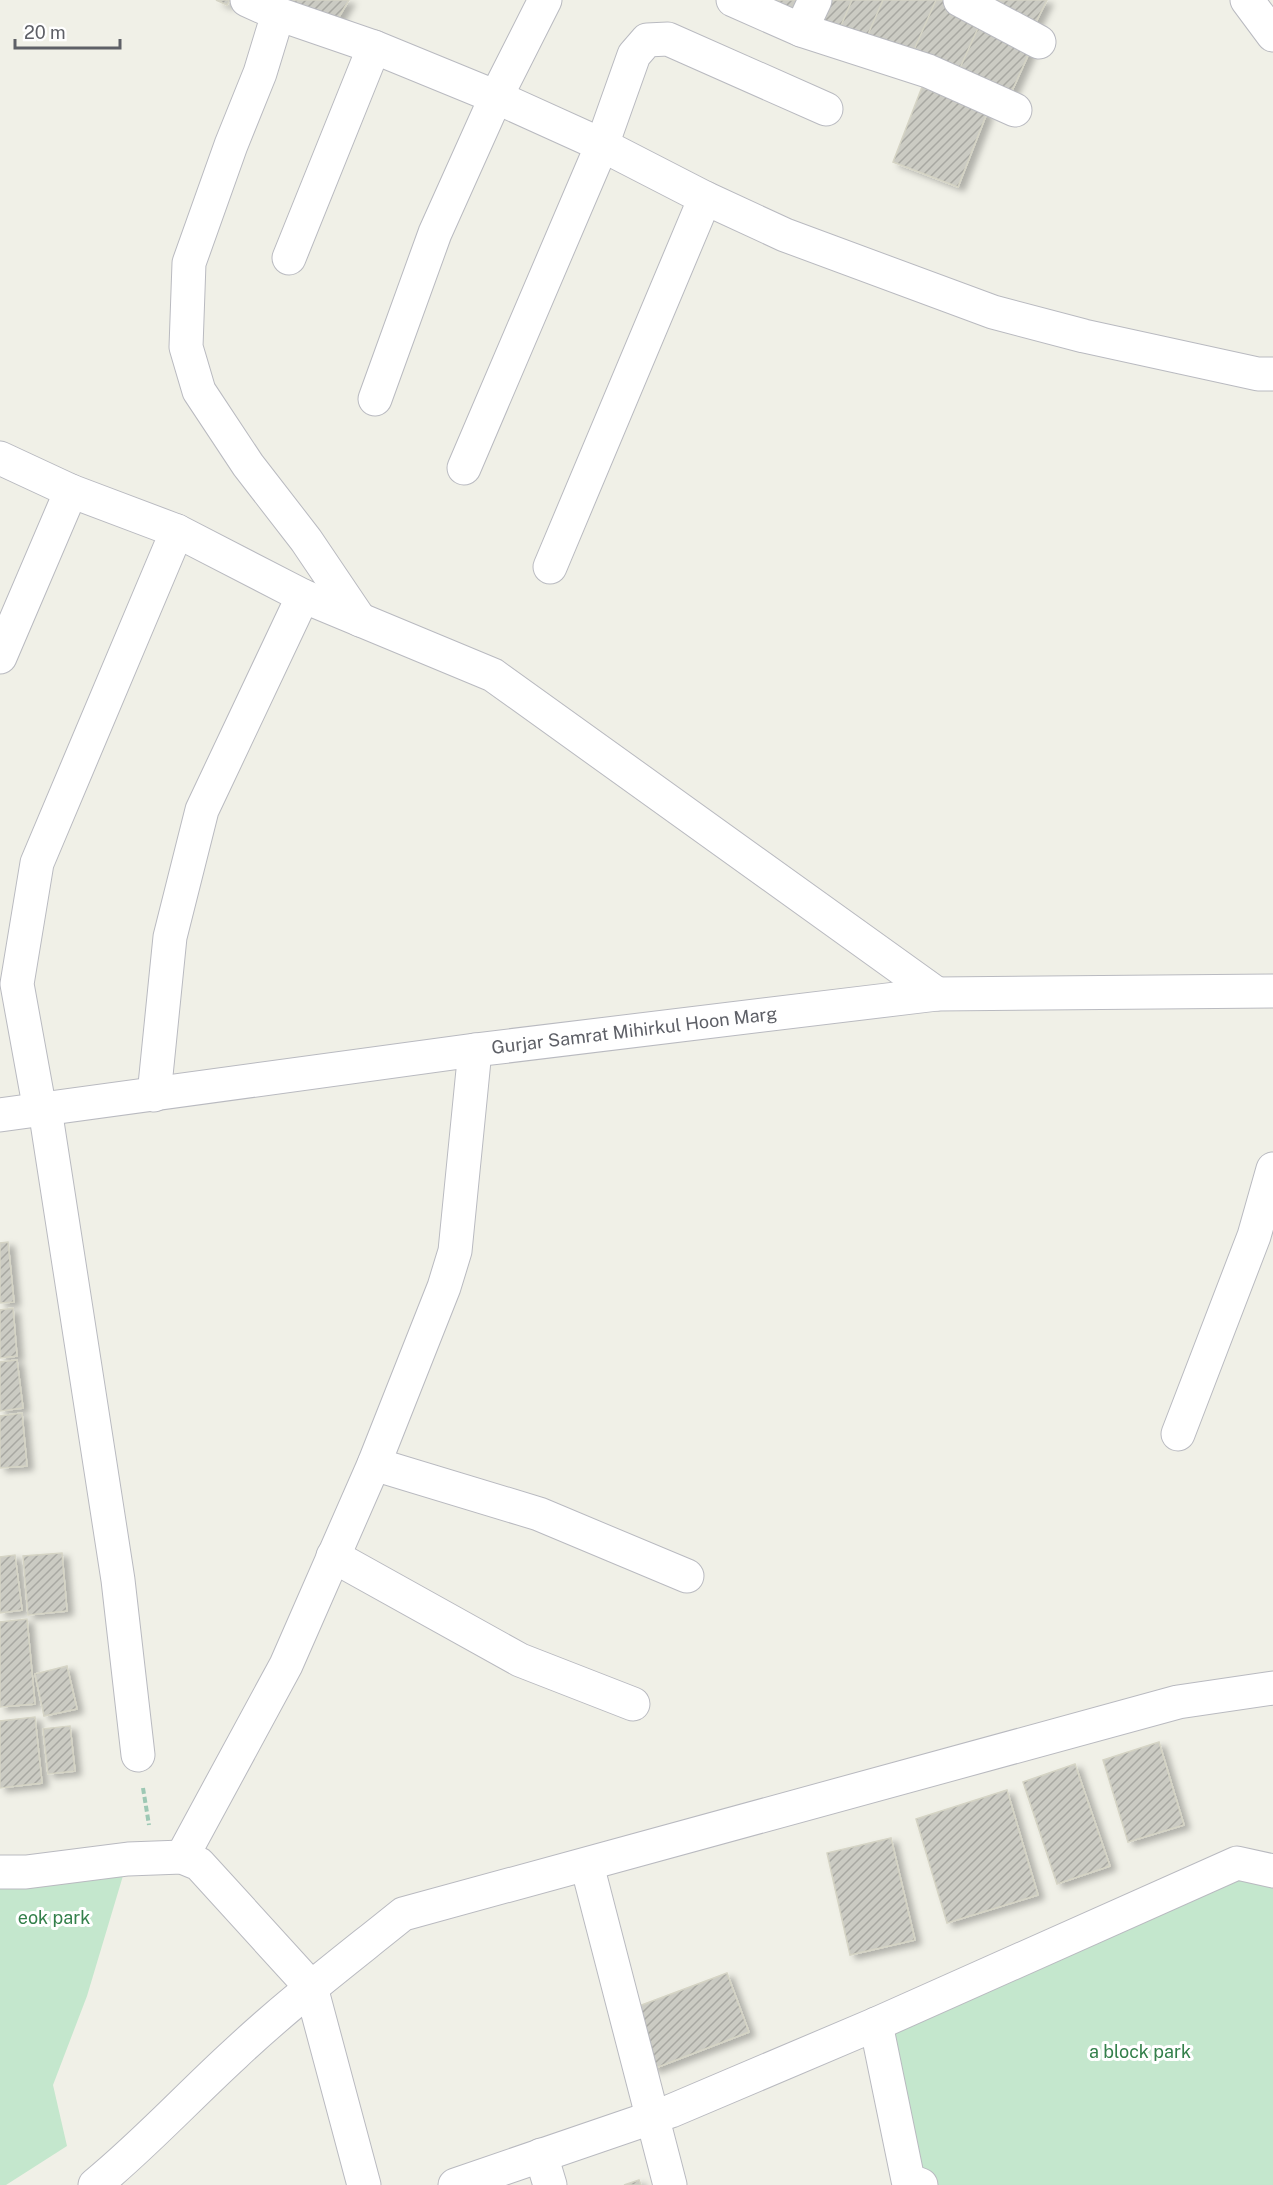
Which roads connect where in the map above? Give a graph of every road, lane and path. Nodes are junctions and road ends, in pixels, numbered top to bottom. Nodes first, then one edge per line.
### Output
1 (246, 0) edge
2 (545, 0) edge
3 (733, 0) edge
4 (815, 0) edge
5 (960, 0) edge
6 (1247, 0) edge
7 (278, 14) junction
8 (801, 30) junction
9 (1273, 35) edge
10 (1039, 42) dead end
11 (374, 47) junction
12 (496, 97) junction
13 (826, 109) dead end
14 (1015, 110) dead end
15 (602, 145) junction
16 (705, 198) junction
17 (289, 258) dead end
18 (1273, 374) edge
19 (375, 399) dead end
20 (0, 458) edge
21 (464, 468) dead end
22 (71, 491) junction
23 (177, 531) junction
24 (550, 567) dead end
25 (303, 596) junction
26 (360, 620) junction
27 (0, 657) edge
28 (1273, 991) edge
29 (937, 994) junction
30 (475, 1050) junction
31 (154, 1095) junction
32 (45, 1109) junction
33 (0, 1115) edge
34 (1273, 1169) edge
35 (1178, 1434) dead end
36 (374, 1464) junction
37 (333, 1556) junction
38 (687, 1576) dead end
39 (1273, 1688) edge
40 (633, 1704) dead end
41 (138, 1755) joint
42 (168, 1857) junction
43 (587, 1865) junction
44 (1273, 1871) edge
45 (0, 1872) edge
46 (311, 1988) junction
47 (876, 2024) junction
48 (652, 2117) junction
49 (545, 2170) edge
50 (95, 2185) edge
51 (364, 2185) edge
52 (455, 2185) edge
53 (670, 2185) edge
54 (921, 2185) edge

1 - 7 street
2 - 12 street
3 - 8 street
4 - 8 street
5 - 10 street
6 - 9 street
7 - 11 street
7 - 26 street
8 - 14 street
11 - 12 street
11 - 17 street
12 - 15 street
12 - 19 street
13 - 15 street
15 - 16 street
15 - 21 street
16 - 18 street
16 - 24 street
20 - 22 street
22 - 23 street
22 - 27 street
23 - 25 street
23 - 32 street
25 - 26 street
25 - 31 street
26 - 29 street
28 - 29 street, Gurjar Samrat Mihirkul Hoon Marg
29 - 30 street, Gurjar Samrat Mihirkul Hoon Marg
30 - 31 street, Gurjar Samrat Mihirkul Hoon Marg
30 - 36 street
31 - 32 street, Gurjar Samrat Mihirkul Hoon Marg
32 - 33 street, Gurjar Samrat Mihirkul Hoon Marg
32 - 41 street
34 - 35 street
36 - 37 street
36 - 38 street
37 - 40 street
37 - 42 street
39 - 43 street
41 - 42 path
42 - 45 street
42 - 46 street
43 - 46 street
43 - 48 street
44 - 47 street
46 - 50 street
46 - 51 street
47 - 48 street
47 - 54 street
48 - 49 street
48 - 53 street
49 - 52 street

